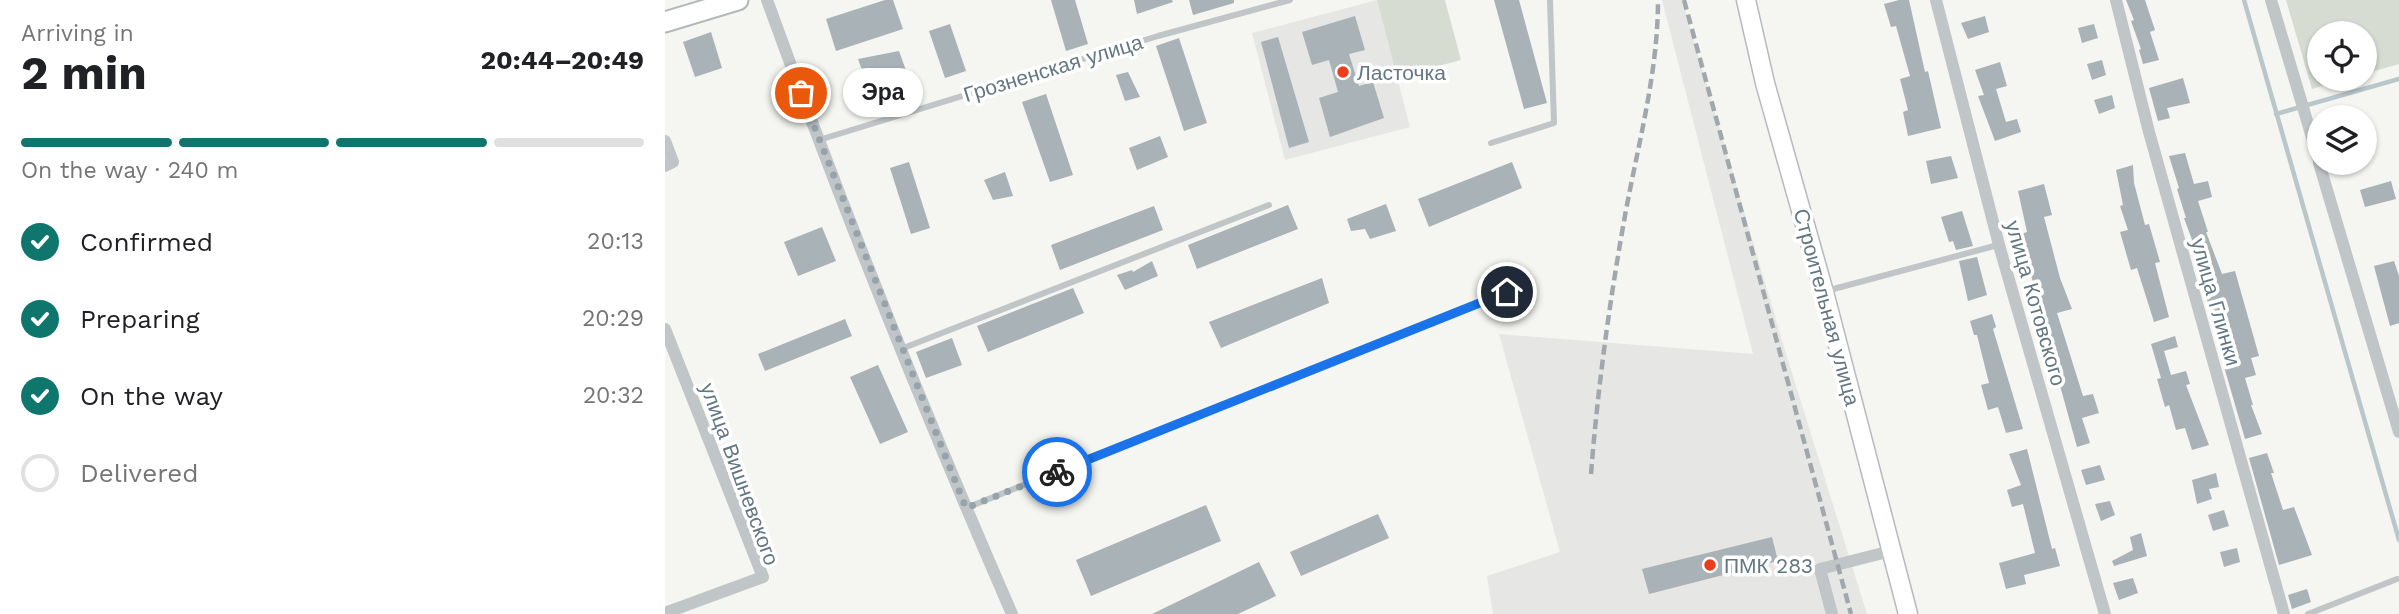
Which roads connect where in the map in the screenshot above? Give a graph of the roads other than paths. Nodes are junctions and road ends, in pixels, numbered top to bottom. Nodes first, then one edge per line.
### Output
1 (737, 0) edge
2 (767, 0) edge
3 (1290, 0) edge
4 (1550, 0) edge
5 (1746, 0) edge
6 (1936, 0) edge
7 (2116, 0) edge
8 (2271, 0) edge
9 (665, 22) edge
10 (2307, 122) edge
11 (818, 140) junction
12 (665, 141) edge
13 (1491, 143) dead end
14 (665, 166) edge
15 (2323, 175) edge
16 (1269, 205) dead end
17 (1999, 245) junction
18 (1507, 292) dead end
19 (1824, 292) junction
20 (665, 329) edge
21 (901, 349) junction
22 (2399, 432) edge
23 (966, 508) junction
24 (1891, 551) junction
25 (2397, 579) dead end
26 (665, 613) edge
27 (1012, 614) edge
28 (1832, 614) edge
29 (1907, 614) edge
30 (2105, 614) edge
31 (2284, 614) edge
32 (2308, 614) edge

1 - 9 main road
2 - 11 street
3 - 11 lane, Грозненская улица
4 - 13 lane
5 - 19 street, Строительная улица
6 - 17 street, улица Котовского
7 - 31 street, улица Глинки
8 - 10 street
11 - 21 street
12 - 14 street
15 - 22 street
16 - 21 lane
17 - 19 lane
17 - 30 street, улица Котовского
18 - 23 lane
19 - 24 street, Строительная улица
20 - 26 street, улица Вишневского
21 - 23 street
23 - 27 street
24 - 28 street
24 - 29 street, Строительная улица
25 - 32 lane

